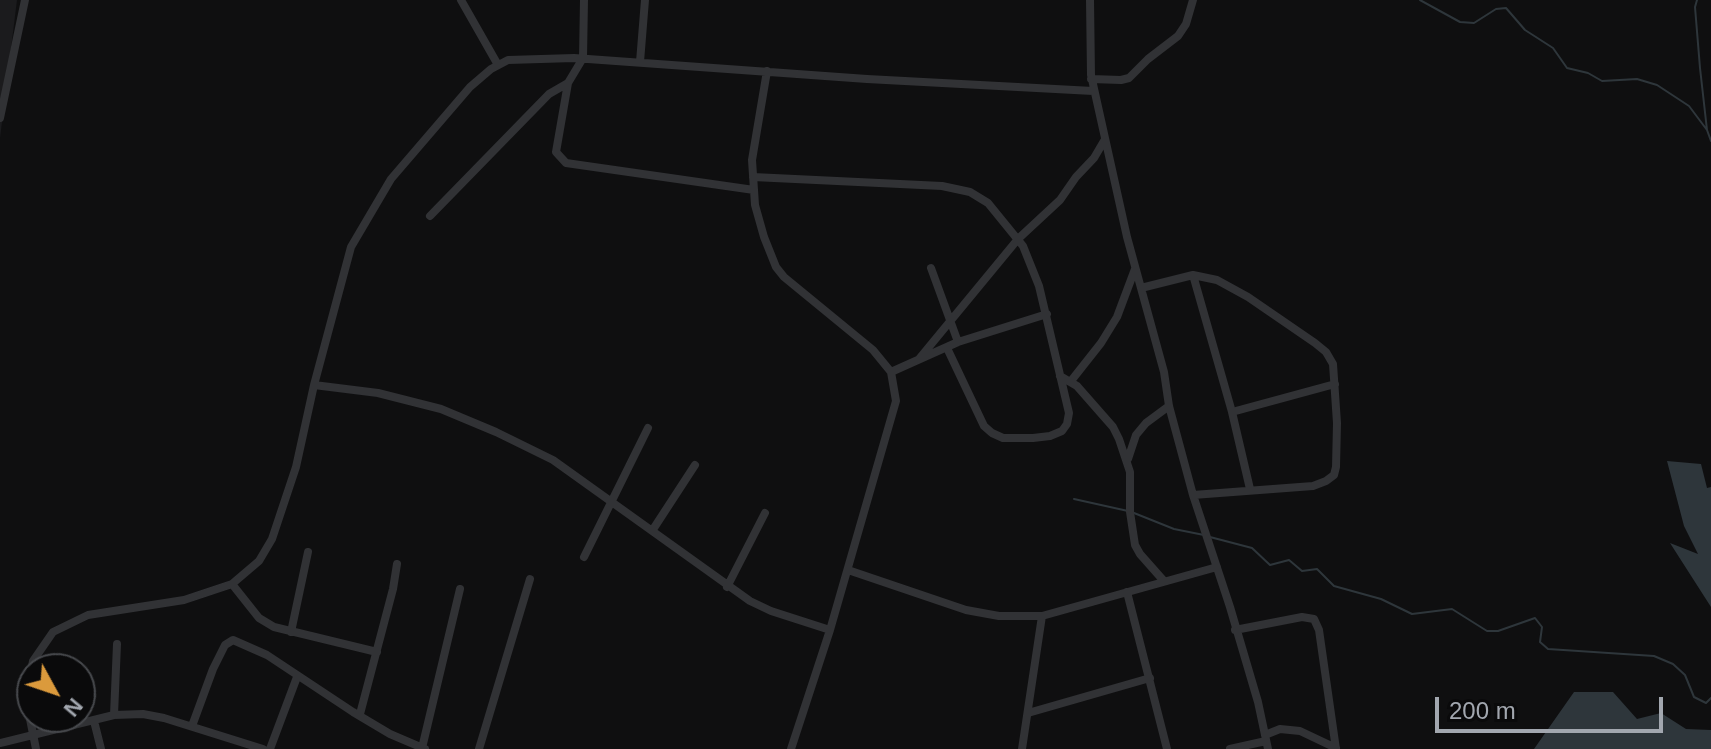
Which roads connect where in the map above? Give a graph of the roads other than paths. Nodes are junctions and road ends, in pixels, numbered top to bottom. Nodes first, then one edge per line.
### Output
1 (25, 0) edge
2 (461, 0) edge
3 (584, 0) edge
4 (645, 0) edge
5 (1090, 0) edge
6 (1193, 0) edge
7 (583, 58) junction
8 (640, 62) junction
9 (498, 65) junction
10 (767, 71) junction
11 (1091, 79) junction
12 (568, 83) junction
13 (1093, 91) junction
14 (0, 118) edge
15 (1104, 140) junction
16 (753, 177) junction
17 (754, 190) junction
18 (430, 216) dead end
19 (1018, 239) junction
20 (931, 268) dead end
21 (1135, 269) junction
22 (1193, 275) junction
23 (1141, 288) junction
24 (1047, 314) junction
25 (951, 321) junction
26 (958, 342) junction
27 (947, 348) junction
28 (919, 359) junction
29 (891, 372) junction
30 (1060, 376) junction
31 (1071, 381) junction
32 (1335, 384) junction
33 (314, 385) junction
34 (1169, 406) junction
35 (1232, 412) junction
36 (648, 428) dead end
37 (1127, 459) junction
38 (695, 465) dead end
39 (1250, 489) junction
40 (1193, 495) junction
41 (613, 502) junction
42 (765, 513) dead end
43 (652, 531) junction
44 (308, 552) dead end
45 (584, 557) dead end
46 (397, 564) dead end
47 (1217, 567) junction
48 (848, 570) junction
49 (530, 579) dead end
50 (1163, 580) junction
51 (232, 584) junction
52 (727, 587) junction
53 (460, 589) dead end
54 (1127, 592) junction
55 (1042, 616) junction
56 (830, 630) junction
57 (1235, 630) junction
58 (291, 632) junction
59 (117, 644) dead end
60 (377, 652) junction
61 (297, 677) junction
62 (1150, 678) junction
63 (1028, 713) junction
64 (360, 714) junction
65 (114, 715) junction
66 (96, 720) edge
67 (192, 726) junction
68 (96, 729) edge
69 (48, 733) edge
70 (32, 737) junction
71 (1266, 742) edge
72 (0, 743) edge
73 (423, 748) edge
74 (36, 749) edge
75 (101, 749) edge
76 (263, 749) edge
77 (270, 749) edge
78 (479, 749) edge
79 (791, 749) edge
80 (1022, 749) edge
81 (1167, 749) edge
82 (1230, 749) edge
83 (1336, 749) edge

1 - 14 street
2 - 9 street
3 - 7 street
4 - 8 street
5 - 11 street
6 - 11 street
7 - 8 street
7 - 9 street
7 - 12 street
8 - 10 street
9 - 33 street
10 - 13 street
10 - 16 street
11 - 13 street
12 - 17 street
12 - 18 street
13 - 15 street
15 - 19 street
15 - 21 street
16 - 17 street
16 - 19 street
17 - 29 street
19 - 24 street
19 - 25 street
20 - 25 street
21 - 23 street
21 - 31 street
22 - 23 street
22 - 32 street
22 - 35 street
23 - 34 street
24 - 26 street
24 - 30 street
25 - 26 street
25 - 28 street
26 - 27 street
27 - 28 street
27 - 30 street
28 - 29 street
29 - 48 street
30 - 31 street
31 - 37 street
32 - 35 street
32 - 39 street
33 - 41 street
33 - 51 street
34 - 37 street
34 - 40 street
35 - 39 street
36 - 41 street
37 - 50 street
38 - 43 street
39 - 40 street
40 - 47 street
41 - 43 street
41 - 45 street
42 - 52 street
43 - 52 street
44 - 58 street
46 - 60 street
47 - 50 street
47 - 57 street
48 - 55 street
48 - 56 street
49 - 78 street
50 - 54 street
51 - 58 street
51 - 70 street
52 - 56 street
53 - 73 street
54 - 55 street
54 - 62 street
55 - 63 street
56 - 79 street
57 - 71 street
57 - 83 street
58 - 60 street
59 - 65 street
60 - 64 street
61 - 64 street
61 - 67 street
61 - 77 street
62 - 63 street
62 - 81 street
63 - 80 street
64 - 73 street
65 - 66 street
65 - 67 street
67 - 76 street
68 - 75 street
69 - 70 street
70 - 72 street
70 - 74 street
71 - 82 street
71 - 83 street

